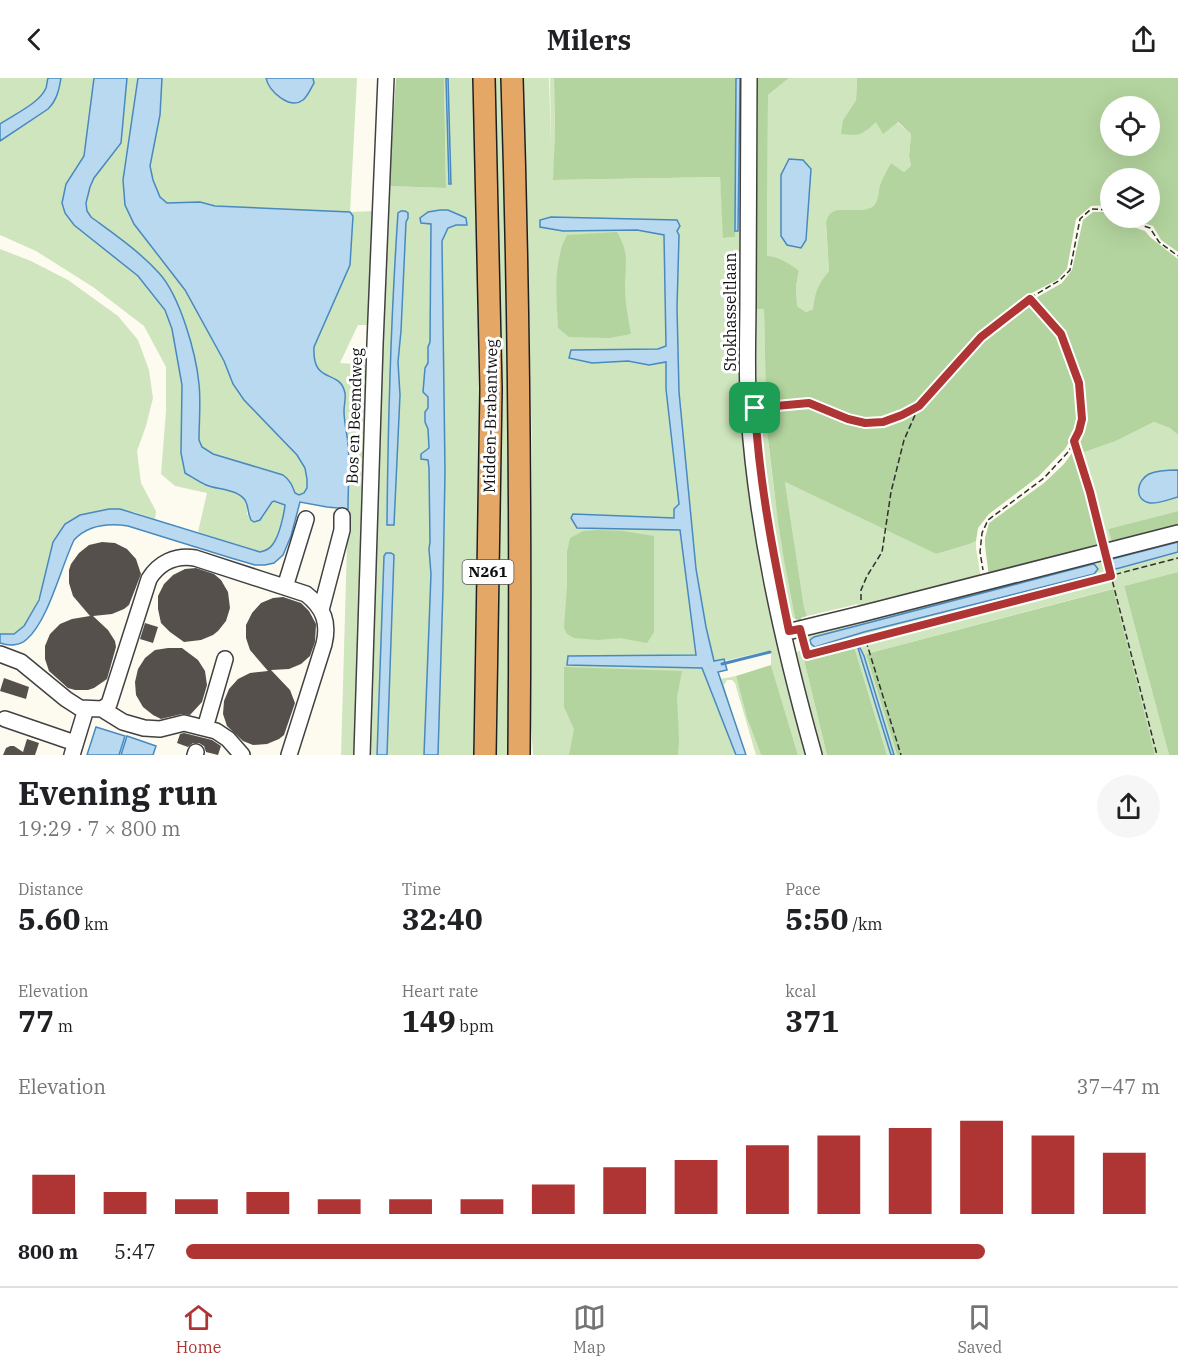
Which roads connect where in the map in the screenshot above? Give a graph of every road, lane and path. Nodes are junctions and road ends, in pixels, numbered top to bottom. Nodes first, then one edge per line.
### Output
1 (386, 78) edge
2 (484, 78) edge
3 (512, 78) edge
4 (749, 78) edge
5 (1100, 209) edge
6 (1150, 228) edge
7 (1178, 256) edge
8 (1030, 299) junction
9 (919, 406) junction
10 (755, 408) dead end
11 (1074, 441) junction
12 (342, 516) dead end
13 (306, 519) dead end
14 (1178, 533) edge
15 (1105, 552) junction
16 (1178, 558) edge
17 (1111, 576) junction
18 (985, 583) junction
19 (285, 586) junction
20 (321, 610) junction
21 (863, 614) junction
22 (800, 629) junction
23 (783, 633) junction
24 (865, 640) junction
25 (0, 654) edge
26 (225, 659) dead end
27 (86, 709) junction
28 (102, 709) junction
29 (5, 719) dead end
30 (205, 728) junction
31 (74, 749) edge
32 (242, 755) edge
33 (289, 755) edge
34 (362, 755) edge
35 (485, 755) edge
36 (519, 755) edge
37 (814, 755) edge
38 (901, 755) edge
39 (1157, 755) edge

1 - 34 street, Bos en Beemdweg
2 - 35 highway, Midden-Brabantweg / N261
3 - 36 highway, Midden-Brabantweg / N261
4 - 23 street, Stokhasseltlaan
5 - 8 path
6 - 7 path
8 - 9 path
8 - 11 path
9 - 10 path
9 - 21 path
11 - 15 path
11 - 18 path
12 - 20 street
13 - 19 street
14 - 15 street
15 - 17 path
15 - 18 street
16 - 17 path
17 - 24 path
17 - 39 path
18 - 21 street
19 - 20 street
19 - 28 street
20 - 33 street
21 - 22 street
22 - 23 street
22 - 24 path
23 - 37 street, Stokhasseltlaan
24 - 38 path
25 - 27 street
26 - 30 street
27 - 28 street
27 - 31 street
28 - 30 street
29 - 31 street
30 - 32 street

